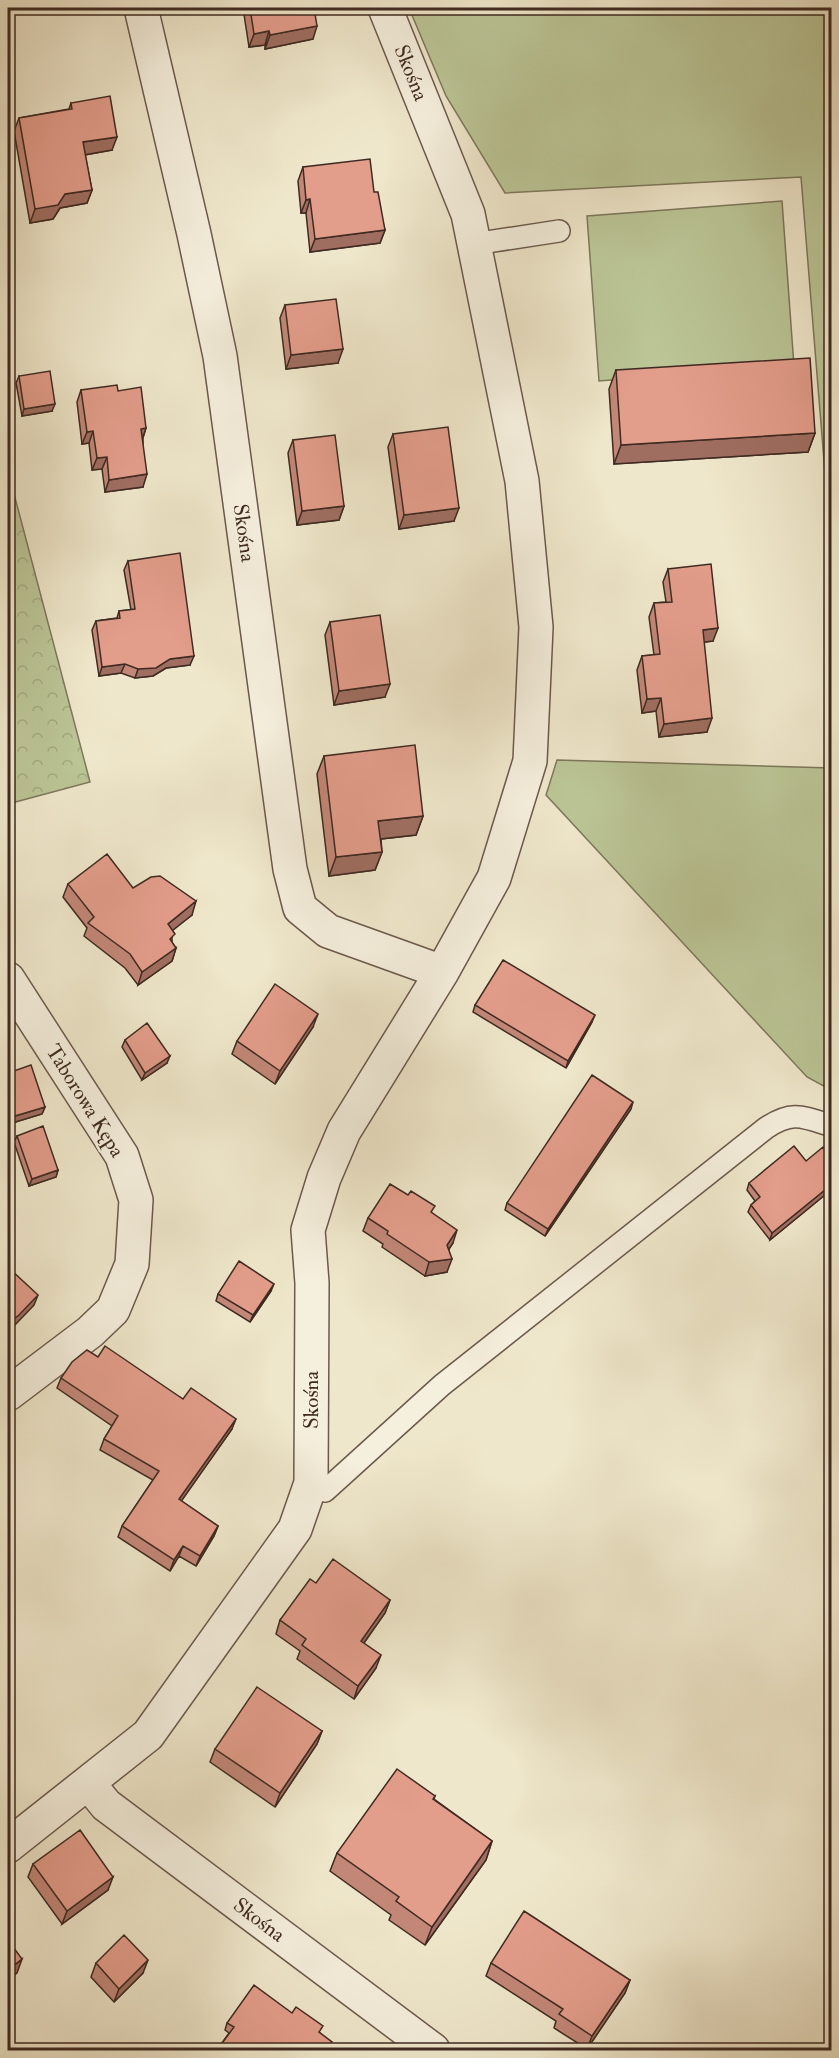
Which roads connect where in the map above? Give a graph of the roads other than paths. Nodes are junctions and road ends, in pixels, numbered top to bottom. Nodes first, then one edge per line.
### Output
1 (141, 8) edge
2 (385, 8) edge
3 (559, 231) dead end
4 (474, 244) junction
5 (442, 972) junction
6 (8, 979) edge
7 (831, 1126) edge
8 (8, 1394) edge
9 (311, 1483) junction
10 (89, 1784) junction
11 (8, 1846) edge
12 (433, 2050) edge

1 - 5 street, Skośna
2 - 4 street, Skośna
3 - 4 lane
4 - 5 street, Skośna
5 - 9 street, Skośna
6 - 8 street, Taborowa Kępa
7 - 9 lane
9 - 10 street, Skośna
10 - 11 street, Skośna
10 - 12 street, Skośna

